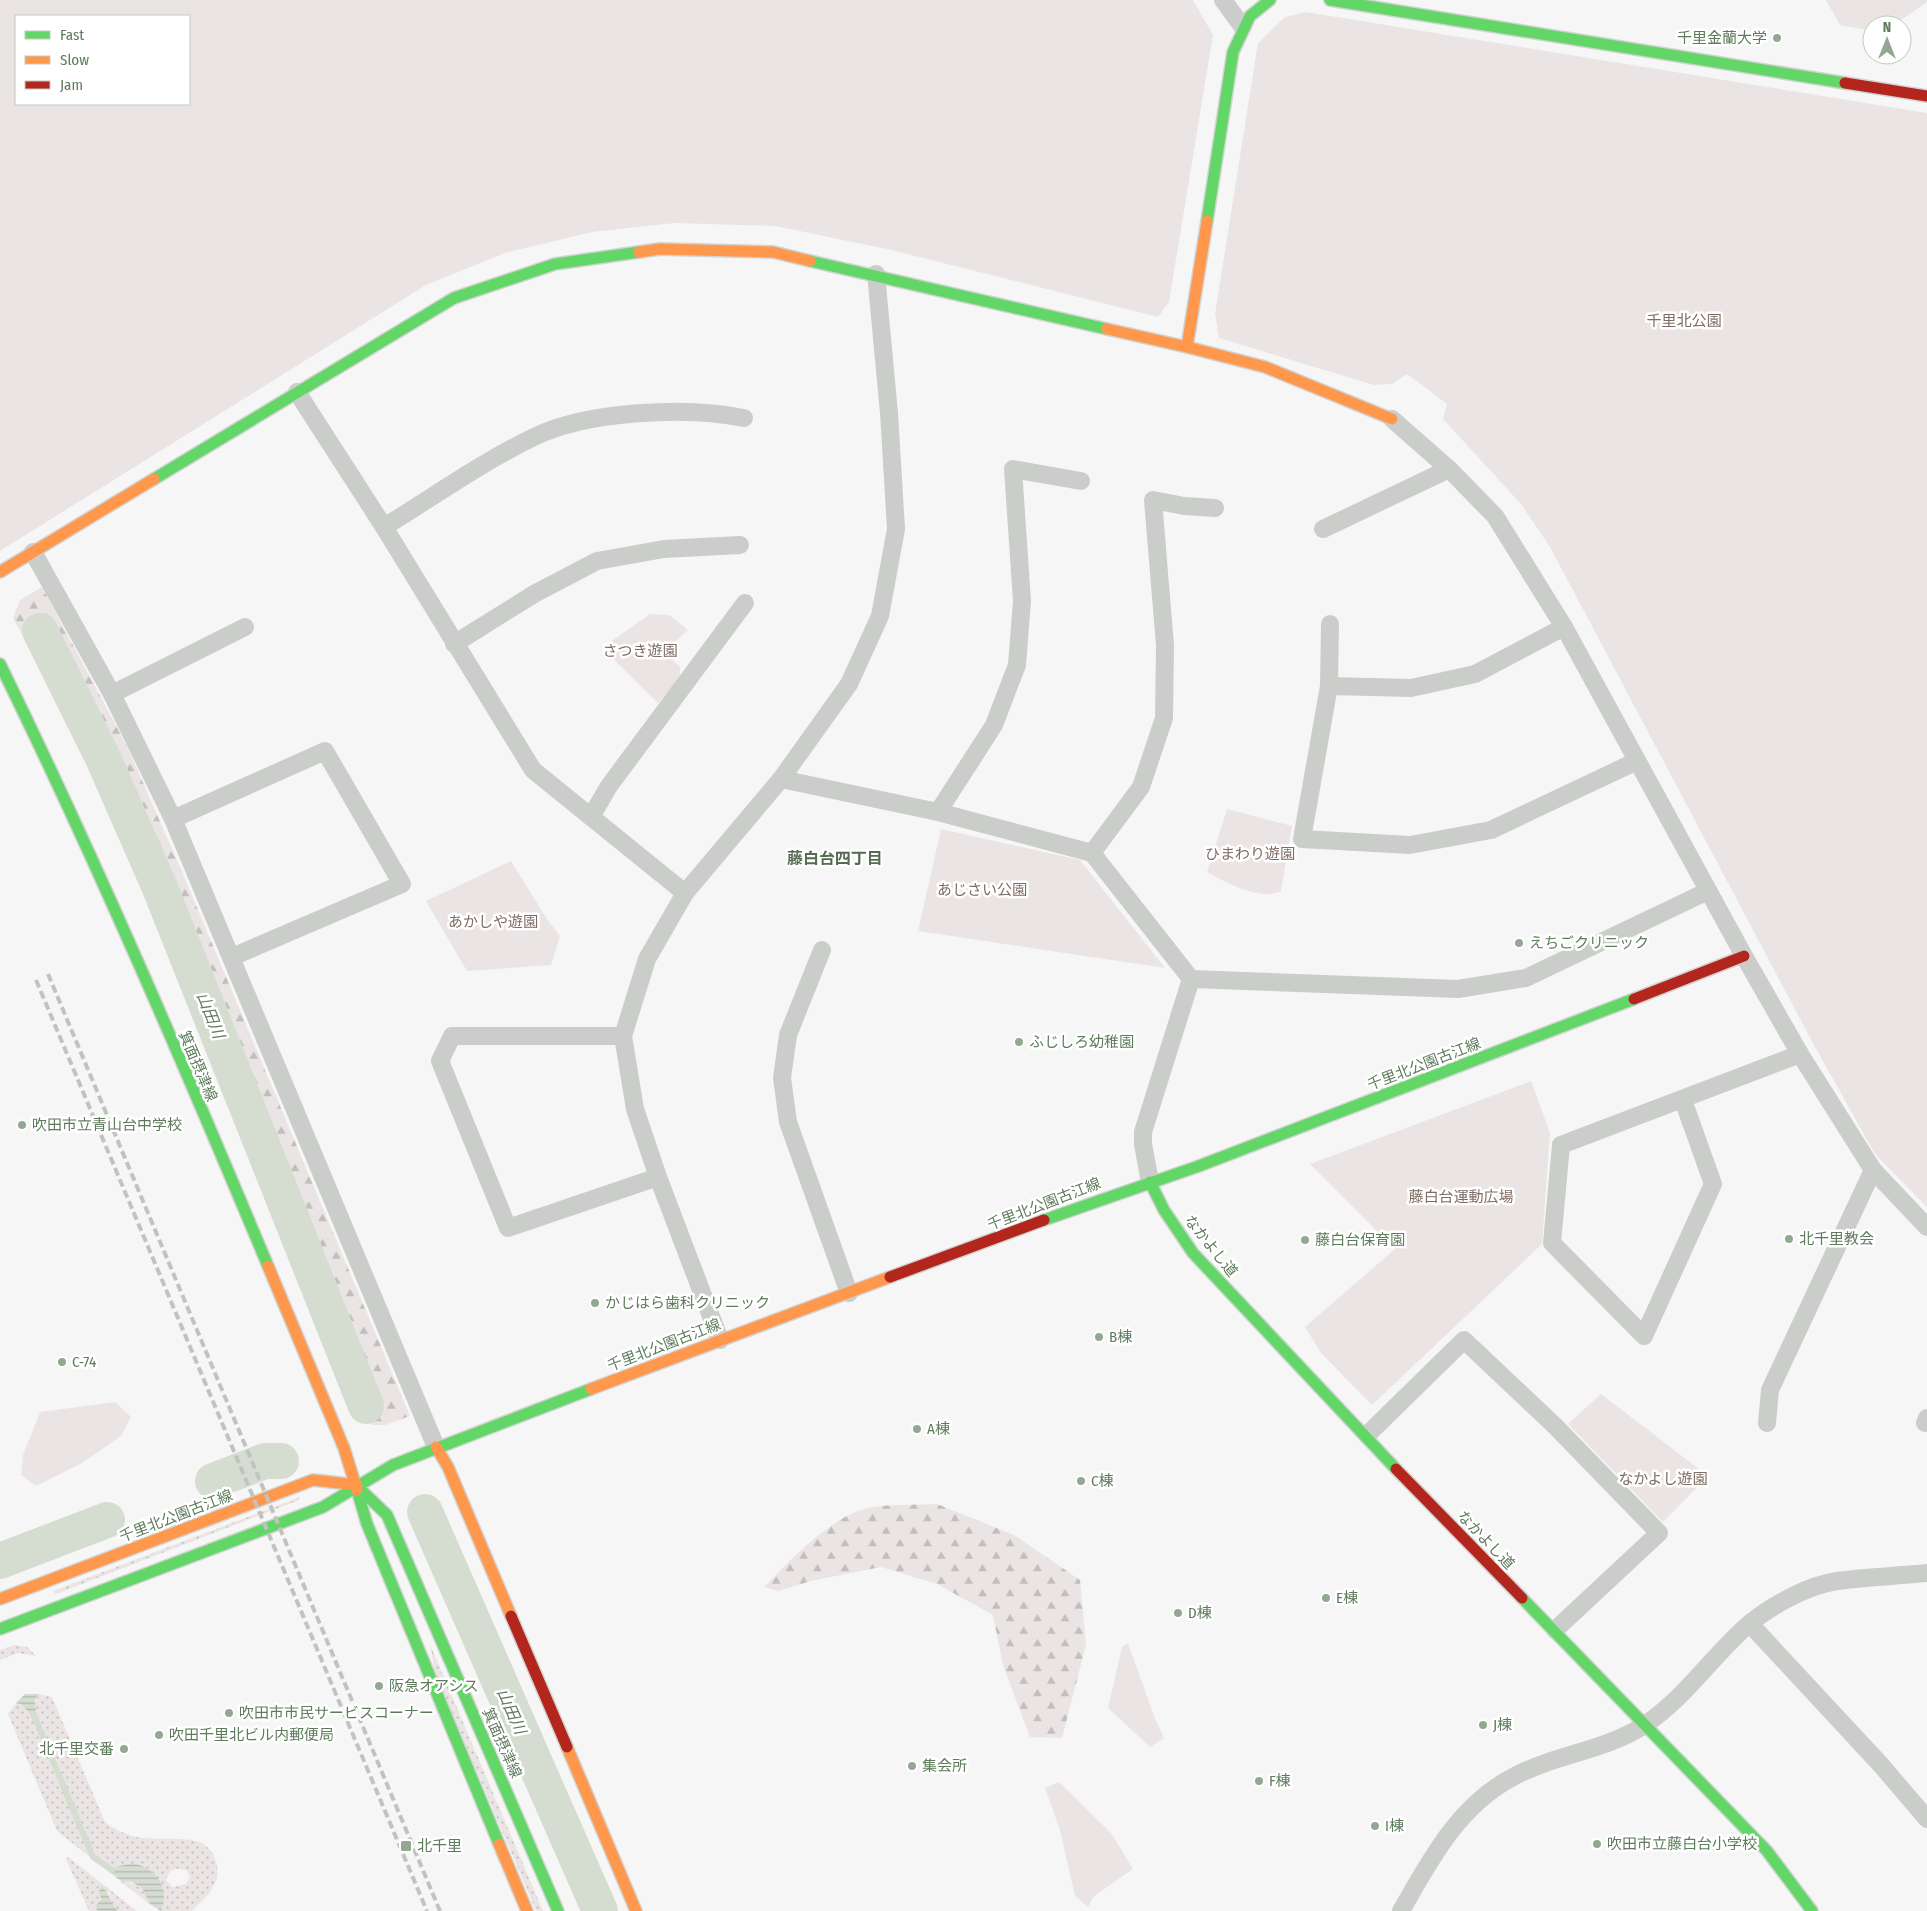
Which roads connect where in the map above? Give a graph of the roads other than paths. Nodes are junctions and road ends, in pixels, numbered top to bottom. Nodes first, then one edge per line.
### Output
1 (1223, 0) edge
2 (1270, 0) edge
3 (1330, 0) edge
4 (1242, 26) junction
5 (1927, 96) edge
6 (876, 274) junction
7 (1187, 347) junction
8 (297, 392) junction
9 (744, 418) dead end
10 (1392, 419) joint
11 (1449, 469) junction
12 (1081, 481) dead end
13 (1215, 508) dead end
14 (384, 528) junction
15 (1323, 529) dead end
16 (740, 546) dead end
17 (33, 552) junction
18 (0, 572) edge
19 (745, 603) dead end
20 (1330, 624) dead end
21 (244, 627) dead end
22 (1564, 627) junction
23 (454, 644) junction
24 (0, 664) edge
25 (1330, 686) junction
26 (112, 694) junction
27 (1637, 761) junction
28 (781, 779) junction
29 (938, 812) junction
30 (591, 817) junction
31 (173, 819) junction
32 (1092, 853) junction
33 (1708, 891) junction
34 (685, 893) junction
35 (822, 950) dead end
36 (1744, 956) junction
37 (232, 958) junction
38 (1192, 980) junction
39 (623, 1036) junction
40 (1800, 1054) junction
41 (1683, 1100) junction
42 (1873, 1170) junction
43 (658, 1177) junction
44 (1150, 1182) junction
45 (1927, 1227) edge
46 (849, 1293) junction
47 (720, 1340) junction
48 (1767, 1423) dead end
49 (1367, 1435) junction
50 (436, 1447) junction
51 (357, 1485) junction
52 (1927, 1573) edge
53 (4, 1597) edge
54 (1750, 1624) junction
55 (0, 1629) edge
56 (1555, 1630) junction
57 (1646, 1724) junction
58 (1927, 1819) edge
59 (527, 1911) edge
60 (558, 1911) edge
61 (636, 1911) edge
62 (1401, 1911) edge
63 (1812, 1911) edge

1 - 4 street
2 - 4 street
3 - 5 street
4 - 7 street
6 - 7 street
6 - 8 street
6 - 28 street
7 - 10 street
8 - 14 street
8 - 17 street
9 - 14 street
10 - 11 street
11 - 15 street
11 - 22 street
12 - 29 street
13 - 32 street
14 - 23 street
16 - 23 street
17 - 18 street
17 - 26 street
19 - 30 street
20 - 25 street
21 - 26 street
22 - 25 street
22 - 27 street
23 - 30 street
24 - 51 street, 箕面摂津線
25 - 27 street
26 - 31 street
27 - 33 street
28 - 29 street
28 - 34 street
29 - 32 street
30 - 34 street
31 - 37 street
31 - 37 street
32 - 38 street
33 - 36 street
33 - 38 street
34 - 39 street
35 - 46 street
36 - 40 street
36 - 44 street, 千里北公園古江線
37 - 50 street
38 - 44 street
39 - 43 street
39 - 43 street
40 - 41 street
40 - 42 street
41 - 41 street
42 - 45 street
42 - 48 street
43 - 47 street
44 - 46 street, 千里北公園古江線
44 - 49 street, なかよし道
46 - 47 street, 千里北公園古江線
47 - 50 street, 千里北公園古江線
49 - 56 street, なかよし道
49 - 56 street
50 - 51 street, 千里北公園古江線
50 - 61 street
51 - 53 street, 千里北公園古江線
51 - 55 street, 千里北公園古江線
51 - 59 street, 箕面摂津線
51 - 60 street, 箕面摂津線
52 - 54 street
54 - 57 street
54 - 58 street
56 - 57 street, なかよし道
57 - 62 street
57 - 63 street, なかよし道

